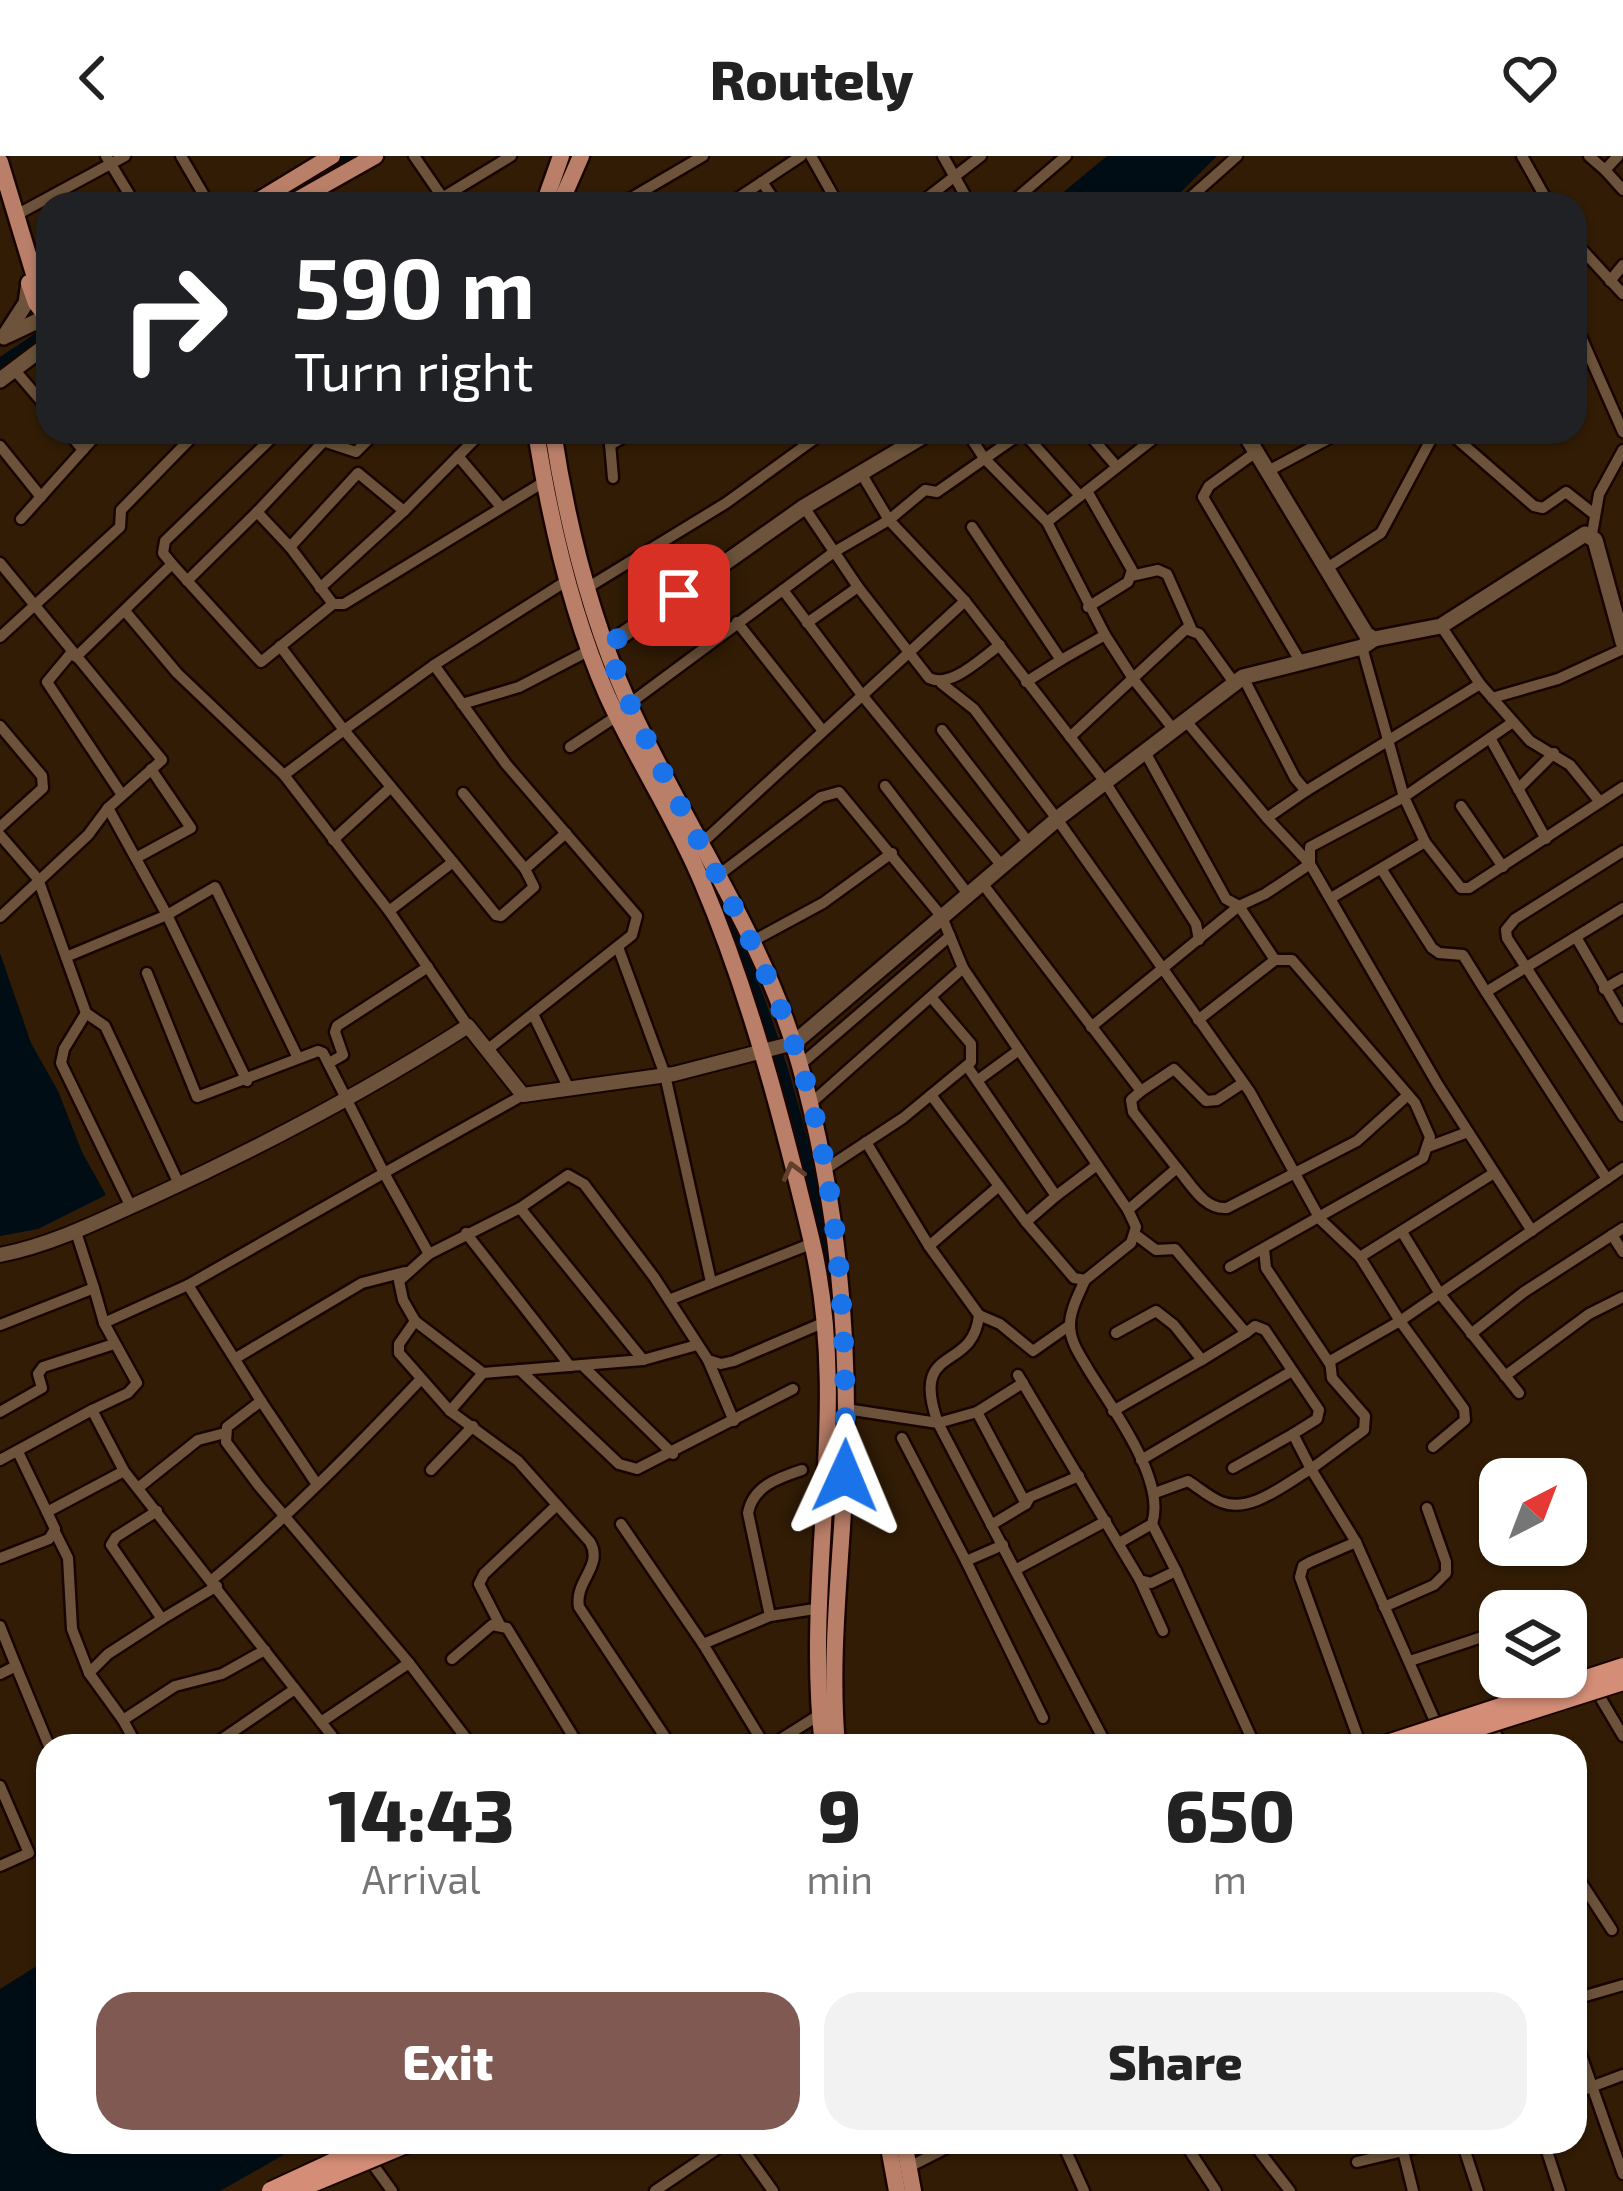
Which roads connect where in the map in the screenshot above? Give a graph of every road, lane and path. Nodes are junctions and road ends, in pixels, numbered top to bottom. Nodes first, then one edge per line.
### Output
1 (125, 156) edge
2 (181, 156) edge
3 (332, 156) edge
4 (375, 156) edge
5 (414, 156) edge
6 (511, 156) edge
7 (561, 156) edge
8 (580, 156) edge
9 (703, 156) edge
10 (801, 156) edge
11 (811, 156) edge
12 (943, 156) edge
13 (982, 156) edge
14 (1066, 156) edge
15 (1237, 156) edge
16 (1522, 156) edge
17 (1588, 156) edge
18 (1618, 156) edge
19 (108, 160) edge
20 (0, 162) edge
21 (305, 162) edge
22 (1604, 170) junction
23 (955, 178) junction
24 (762, 182) junction
25 (0, 189) edge
26 (1623, 190) edge
27 (55, 192) edge
28 (128, 192) edge
29 (202, 192) edge
30 (268, 192) edge
31 (311, 192) edge
32 (434, 192) edge
33 (455, 192) edge
34 (548, 192) edge
35 (565, 192) edge
36 (649, 192) edge
37 (747, 192) edge
38 (769, 192) edge
39 (831, 192) edge
40 (936, 192) edge
41 (963, 192) edge
42 (1024, 192) edge
43 (1197, 192) edge
44 (1542, 192) edge
45 (36, 203) edge
46 (18, 214) junction
47 (1587, 255) edge
48 (1623, 265) edge
49 (36, 278) edge
50 (36, 281) edge
51 (1610, 281) junction
52 (36, 292) edge
53 (1623, 294) edge
54 (36, 325) edge
55 (1, 338) edge
56 (1587, 350) edge
57 (36, 353) edge
58 (6, 374) edge
59 (36, 399) edge
60 (1623, 432) edge
61 (79, 444) edge
62 (88, 444) edge
63 (185, 444) edge
64 (266, 444) edge
65 (321, 444) edge
66 (333, 444) edge
67 (364, 444) edge
68 (470, 444) edge
69 (538, 444) edge
70 (555, 444) edge
71 (610, 444) edge
72 (807, 444) edge
73 (911, 444) edge
74 (975, 444) edge
75 (1005, 444) edge
76 (1035, 444) edge
77 (1097, 444) edge
78 (1144, 444) edge
79 (1251, 444) edge
80 (1319, 444) edge
81 (1429, 444) edge
82 (1463, 444) edge
83 (0, 446) edge
84 (83, 449) junction
85 (1623, 451) edge
86 (1256, 452) junction
87 (458, 456) junction
88 (984, 458) junction
89 (1117, 467) junction
90 (1268, 471) junction
91 (861, 473) junction
92 (613, 478) dead end
93 (544, 482) junction
94 (1084, 493) junction
95 (41, 497) junction
96 (502, 507) junction
97 (804, 507) junction
98 (404, 511) junction
99 (257, 512) junction
100 (1594, 514) junction
101 (21, 519) dead end
102 (889, 520) junction
103 (1047, 522) junction
104 (971, 527) dead end
105 (1592, 534) junction
106 (290, 547) junction
107 (833, 552) junction
108 (0, 563) edge
109 (172, 564) junction
110 (1328, 568) junction
111 (1131, 575) junction
112 (568, 580) junction
113 (187, 581) junction
114 (858, 586) junction
115 (320, 588) junction
116 (587, 588) junction
117 (783, 590) junction
118 (965, 601) junction
119 (333, 604) junction
120 (34, 606) junction
121 (1088, 607) junction
122 (125, 611) junction
123 (737, 622) junction
124 (807, 622) junction
125 (1441, 626) junction
126 (1191, 628) junction
127 (1106, 635) junction
128 (0, 637) edge
129 (1368, 643) junction
130 (1000, 645) junction
131 (1623, 645) edge
132 (280, 646) junction
133 (599, 648) junction
134 (908, 652) junction
135 (74, 655) junction
136 (1060, 660) junction
137 (1300, 661) junction
138 (434, 665) junction
139 (1134, 680) junction
140 (1239, 681) junction
141 (1027, 682) junction
142 (941, 683) junction
143 (1480, 684) junction
144 (862, 695) junction
145 (1492, 698) junction
146 (462, 704) junction
147 (623, 710) junction
148 (1513, 722) junction
149 (1180, 725) junction
150 (0, 726) edge
151 (344, 730) junction
152 (823, 730) junction
153 (942, 730) dead end
154 (1070, 737) junction
155 (1490, 738) junction
156 (1389, 742) junction
157 (570, 747) dead end
158 (1144, 752) junction
159 (1554, 753) junction
160 (151, 769) junction
161 (284, 775) junction
162 (1105, 782) junction
163 (885, 786) dead end
164 (391, 787) junction
165 (1623, 787) edge
166 (1518, 789) junction
167 (1306, 791) junction
168 (463, 793) dead end
169 (122, 795) junction
170 (1404, 796) junction
171 (1600, 802) junction
172 (1461, 806) dead end
173 (108, 808) junction
174 (1267, 818) junction
175 (1057, 819) junction
176 (0, 831) edge
177 (566, 832) junction
178 (1546, 839) junction
179 (334, 840) junction
180 (703, 842) junction
181 (1425, 842) junction
182 (1029, 843) junction
183 (1623, 851) edge
184 (892, 853) junction
185 (136, 858) junction
186 (453, 862) junction
187 (1310, 863) junction
188 (1002, 866) junction
189 (1503, 867) junction
190 (525, 869) junction
191 (1382, 870) junction
192 (720, 874) junction
193 (38, 879) junction
194 (975, 889) junction
195 (1331, 898) junction
196 (1239, 906) junction
197 (1623, 908) edge
198 (389, 911) junction
199 (167, 915) junction
200 (0, 917) edge
201 (942, 917) junction
202 (950, 936) junction
203 (1576, 937) junction
204 (1198, 940) junction
205 (751, 942) junction
206 (618, 947) junction
207 (66, 957) junction
208 (1275, 960) junction
209 (428, 967) junction
210 (963, 968) junction
211 (1159, 968) junction
212 (1526, 968) junction
213 (147, 973) dead end
214 (1623, 978) edge
215 (1604, 989) junction
216 (1486, 992) junction
217 (931, 997) junction
218 (86, 1013) junction
219 (533, 1014) junction
220 (1623, 1018) edge
221 (1198, 1020) junction
222 (469, 1026) junction
223 (1091, 1027) junction
224 (778, 1047) junction
225 (488, 1050) junction
226 (1018, 1050) junction
227 (298, 1058) junction
228 (329, 1063) junction
229 (800, 1065) junction
230 (967, 1066) junction
231 (665, 1075) junction
232 (247, 1081) junction
233 (977, 1081) junction
234 (1243, 1083) junction
235 (569, 1088) junction
236 (1141, 1091) junction
237 (523, 1095) junction
238 (931, 1095) junction
239 (1408, 1095) junction
240 (348, 1100) junction
241 (810, 1104) junction
242 (1623, 1116) edge
243 (1468, 1132) junction
244 (866, 1142) junction
245 (1428, 1147) junction
246 (1097, 1166) junction
247 (1177, 1168) junction
248 (1623, 1168) edge
249 (824, 1171) junction
250 (384, 1173) junction
251 (1494, 1173) junction
252 (1294, 1175) junction
253 (1607, 1179) junction
254 (179, 1184) junction
255 (999, 1186) junction
256 (1056, 1196) junction
257 (131, 1207) junction
258 (520, 1208) junction
259 (1128, 1210) junction
260 (1320, 1219) junction
261 (1026, 1222) junction
262 (1532, 1231) junction
263 (76, 1232) junction
264 (1402, 1232) junction
265 (1617, 1232) edge
266 (466, 1233) junction
267 (1136, 1235) junction
268 (813, 1244) junction
269 (929, 1246) junction
270 (1264, 1249) junction
271 (1623, 1252) edge
272 (429, 1254) junction
273 (0, 1255) edge
274 (1360, 1257) junction
275 (1231, 1267) dead end
276 (405, 1272) junction
277 (1085, 1280) junction
278 (711, 1282) junction
279 (188, 1285) junction
280 (94, 1288) junction
281 (1440, 1294) junction
282 (1623, 1297) edge
283 (669, 1300) junction
284 (980, 1315) junction
285 (1400, 1321) junction
286 (415, 1322) junction
287 (824, 1322) junction
288 (104, 1323) junction
289 (0, 1325) edge
290 (1070, 1325) junction
291 (1116, 1333) dead end
292 (1246, 1334) junction
293 (1471, 1334) junction
294 (114, 1343) junction
295 (697, 1345) junction
296 (236, 1358) junction
297 (644, 1360) junction
298 (708, 1360) junction
299 (1202, 1360) junction
300 (1330, 1364) junction
301 (576, 1365) junction
302 (520, 1370) junction
303 (1292, 1371) junction
304 (483, 1373) junction
305 (1505, 1376) junction
306 (421, 1379) junction
307 (794, 1389) dead end
308 (1519, 1393) dead end
309 (261, 1401) junction
310 (846, 1408) junction
311 (92, 1410) junction
312 (450, 1411) junction
313 (1113, 1411) junction
314 (0, 1412) edge
315 (976, 1412) junction
316 (734, 1421) junction
317 (938, 1423) junction
318 (473, 1426) junction
319 (224, 1433) junction
320 (1293, 1434) junction
321 (902, 1438) dead end
322 (1433, 1447) dead end
323 (18, 1452) junction
324 (673, 1454) junction
325 (0, 1460) edge
326 (1142, 1460) junction
327 (1233, 1468) dead end
328 (1311, 1469) junction
329 (431, 1470) dead end
330 (802, 1470) dead end
331 (124, 1471) junction
332 (1079, 1476) junction
333 (316, 1484) junction
334 (138, 1488) junction
335 (1155, 1493) junction
336 (1026, 1504) junction
337 (557, 1505) junction
338 (1427, 1508) dead end
339 (157, 1511) junction
340 (47, 1512) junction
341 (287, 1518) junction
342 (1106, 1521) junction
343 (1152, 1524) junction
344 (621, 1525) dead end
345 (991, 1525) junction
346 (55, 1532) junction
347 (1356, 1542) junction
348 (1119, 1543) junction
349 (1003, 1545) junction
350 (0, 1558) edge
351 (967, 1562) junction
352 (1016, 1570) junction
353 (1176, 1571) junction
354 (1141, 1580) junction
355 (215, 1583) junction
356 (1384, 1606) junction
357 (821, 1607) junction
358 (770, 1616) junction
359 (162, 1619) junction
360 (500, 1624) junction
361 (0, 1626) edge
362 (1163, 1631) dead end
363 (1479, 1638) edge
364 (704, 1644) junction
365 (265, 1650) junction
366 (452, 1659) dead end
367 (1410, 1661) junction
368 (409, 1664) junction
369 (1623, 1665) edge
370 (16, 1666) junction
371 (88, 1673) junction
372 (0, 1674) edge
373 (1623, 1682) edge
374 (295, 1689) junction
375 (1597, 1692) junction
376 (820, 1715) junction
377 (1043, 1718) dead end
378 (123, 1720) junction
379 (321, 1722) junction
380 (1436, 1723) junction
381 (1491, 1725) junction
382 (44, 1734) edge
383 (131, 1734) edge
384 (229, 1734) edge
385 (330, 1734) edge
386 (463, 1734) edge
387 (572, 1734) edge
388 (663, 1734) edge
389 (760, 1734) edge
390 (788, 1734) edge
391 (822, 1734) edge
392 (836, 1734) edge
393 (1101, 1734) edge
394 (1250, 1734) edge
395 (1360, 1734) edge
396 (1402, 1734) edge
397 (1417, 1734) edge
398 (1437, 1734) edge
399 (1458, 1734) edge
400 (1466, 1734) edge
401 (1496, 1734) edge
402 (1623, 1736) edge
403 (0, 1786) edge
404 (5, 1810) edge
405 (0, 1866) edge
406 (1587, 1891) edge
407 (1612, 1930) dead end
408 (1623, 1985) edge
409 (1587, 1996) edge
410 (1587, 2075) edge
411 (1623, 2075) edge
412 (1591, 2087) junction
413 (1587, 2088) edge
414 (340, 2154) edge
415 (346, 2154) edge
416 (370, 2154) edge
417 (382, 2154) edge
418 (393, 2154) edge
419 (709, 2154) edge
420 (747, 2154) edge
421 (890, 2154) edge
422 (906, 2154) edge
423 (934, 2154) edge
424 (1067, 2154) edge
425 (1192, 2154) edge
426 (1261, 2154) edge
427 (1380, 2154) edge
428 (1403, 2154) edge
429 (1466, 2154) edge
430 (1548, 2154) edge
431 (1358, 2162) dead end
432 (371, 2163) junction
433 (908, 2167) junction
434 (1623, 2174) edge
435 (260, 2191) edge
436 (271, 2191) edge
437 (292, 2191) edge
438 (308, 2191) edge
439 (392, 2191) edge
440 (655, 2191) edge
441 (773, 2191) edge
442 (897, 2191) edge
443 (913, 2191) edge
444 (1084, 2191) edge
445 (1216, 2191) edge
446 (1290, 2191) edge
447 (1412, 2191) edge
448 (1478, 2191) edge
449 (1560, 2191) edge

1 - 19 street
2 - 29 street
3 - 21 main road
4 - 31 main road
5 - 32 street
6 - 33 street
7 - 34 main road
8 - 35 main road
9 - 36 street
10 - 24 street
11 - 39 street
12 - 23 street
13 - 23 street
14 - 42 street
15 - 43 street
16 - 44 street
17 - 22 street
18 - 22 street
19 - 27 street
19 - 28 street
20 - 46 main road
21 - 30 main road
22 - 26 street
23 - 40 street
23 - 41 street
24 - 37 street
24 - 38 street
25 - 50 main road
45 - 46 street
46 - 49 main road
47 - 51 street
48 - 51 street
51 - 53 street
52 - 55 main road
54 - 55 main road
56 - 60 street
57 - 58 main road
58 - 59 street
61 - 84 street
62 - 84 street
63 - 120 street
64 - 109 street
65 - 99 street
66 - 67 street
68 - 87 street
69 - 93 main road
70 - 116 main road
71 - 92 street
72 - 116 street
73 - 91 main road
74 - 88 street
75 - 88 street
76 - 94 street
77 - 89 street
78 - 89 street
79 - 86 main road
80 - 90 street
81 - 110 street
82 - 100 street
83 - 95 street
84 - 95 street
85 - 100 street
86 - 90 main road
86 - 137 street
87 - 96 street
87 - 98 street
88 - 102 street
88 - 103 street
89 - 94 street
90 - 110 main road
91 - 97 main road
91 - 102 street
93 - 96 street
93 - 112 main road
94 - 103 street
94 - 111 street
95 - 101 street
96 - 119 street
97 - 107 street
97 - 133 main road
98 - 106 street
98 - 115 street
99 - 106 street
99 - 113 street
100 - 105 street
102 - 107 street
102 - 118 street
103 - 121 street
104 - 136 street
105 - 125 main road
105 - 131 main road
106 - 115 street
107 - 114 street
107 - 117 street
108 - 120 street
109 - 113 street
109 - 122 street
110 - 129 main road
111 - 121 street
111 - 126 street
112 - 133 main road
112 - 138 street
113 - 132 street
114 - 124 street
114 - 134 street
115 - 119 street
116 - 133 main road
117 - 123 street
117 - 124 street
118 - 130 street
118 - 134 street
119 - 132 street
120 - 128 street
120 - 135 street
121 - 127 street
122 - 135 street
122 - 161 street
123 - 147 street
123 - 152 street
124 - 144 street
125 - 129 main road
125 - 143 street
126 - 139 street
126 - 140 street
127 - 136 street
127 - 139 street
129 - 137 main road
129 - 156 street
130 - 141 street
130 - 142 street
131 - 145 street
132 - 151 street
133 - 146 street
133 - 147 main road
134 - 142 street
134 - 144 street
135 - 160 street
135 - 169 street
136 - 141 street
137 - 140 main road
138 - 146 street
138 - 151 street
139 - 149 street
139 - 154 street
140 - 149 main road
140 - 167 street
141 - 154 street
142 - 175 street
143 - 145 street
143 - 156 street
144 - 152 street
144 - 188 street
145 - 148 street
146 - 177 street
147 - 157 street
147 - 180 main road
147 - 224 main road
148 - 155 street
148 - 159 street
149 - 158 main road
149 - 174 street
150 - 176 street
151 - 161 street
151 - 164 street
152 - 180 street
153 - 182 street
154 - 162 street
155 - 166 street
155 - 170 street
156 - 167 street
156 - 170 street
158 - 162 main road
158 - 196 street
159 - 166 street
159 - 171 street
160 - 169 street
160 - 185 street
161 - 179 street
162 - 175 main road
162 - 204 street
163 - 194 street
164 - 179 street
164 - 186 street
165 - 171 street
166 - 178 street
167 - 174 street
168 - 190 street
169 - 173 street
170 - 181 street
170 - 187 street
171 - 178 street
172 - 189 street
173 - 185 street
173 - 193 street
174 - 187 street
175 - 182 main road
175 - 211 street
176 - 193 street
177 - 190 street
177 - 206 street
178 - 189 street
179 - 198 street
180 - 192 main road
181 - 189 street
181 - 191 street
182 - 188 main road
183 - 212 street
184 - 192 street
184 - 201 street
184 - 205 street
185 - 199 street
186 - 190 street
186 - 198 street
187 - 195 street
187 - 196 street
188 - 194 main road
191 - 195 street
191 - 216 street
192 - 205 main road
193 - 200 street
193 - 207 street
194 - 201 main road
194 - 223 street
195 - 243 street
196 - 204 street
196 - 208 street
197 - 203 street
198 - 209 street
199 - 207 street
199 - 227 street
199 - 232 street
201 - 202 street
201 - 224 main road
202 - 210 street
202 - 229 street
203 - 212 street
203 - 215 street
204 - 211 street
205 - 224 main road
206 - 219 street
206 - 231 street
207 - 218 street
208 - 221 street
208 - 239 street
209 - 222 street
209 - 228 street
210 - 217 street
210 - 226 street
211 - 221 street
211 - 223 street
212 - 216 street
212 - 242 street
213 - 232 street
214 - 215 street
215 - 220 street
216 - 253 street
217 - 230 street
217 - 241 street
218 - 254 street
218 - 257 street
219 - 225 street
219 - 235 street
221 - 234 street
222 - 225 street
222 - 240 street
223 - 236 street
224 - 229 main road
224 - 231 street
268 -> 224 main road
225 - 237 street
226 - 233 street
226 - 246 street
227 - 228 street
227 - 232 street
228 - 240 street
229 - 241 main road
230 - 233 street
230 - 238 street
231 - 235 street
231 - 278 street
233 - 256 street
234 - 236 street
234 - 252 street
235 - 237 street
236 - 247 street
237 - 250 street
238 - 244 street
238 - 255 street
239 - 245 street
239 - 252 street
240 - 250 street
240 - 254 street
241 - 249 main road
243 - 245 street
243 - 251 street
244 - 249 street
244 - 269 street
245 - 260 street
246 - 256 street
246 - 259 street
247 - 252 street
247 - 259 street
248 - 253 street
249 - 310 main road
250 - 272 street
250 - 279 street
251 - 262 street
251 - 264 street
252 - 260 street
253 - 262 street
254 - 257 street
255 - 261 street
255 - 269 street
256 - 261 street
257 - 263 street
258 - 266 street
258 - 283 street
258 - 297 street
259 - 267 street
260 - 270 street
260 - 274 street
261 - 277 street
262 - 281 street
263 - 273 street
263 - 280 street
264 - 274 street
264 - 281 street
265 - 271 street
265 - 293 street
266 - 272 street
266 - 301 street
267 - 277 street
267 - 292 street
268 - 278 street
268 - 287 main road
269 - 284 street
270 - 275 street
270 - 300 street
272 - 276 street
274 - 285 street
276 - 286 street
276 - 296 street
277 - 290 street
278 - 283 street
279 - 288 street
279 - 296 street
280 - 288 street
280 - 289 street
281 - 285 street
281 - 293 street
282 - 305 street
283 - 295 street
284 - 290 street
284 - 317 street
285 - 300 street
285 - 322 street
286 - 304 street
286 - 306 street
287 - 298 street
287 - 357 main road
288 - 294 street
290 - 313 street
291 - 299 street
292 - 299 street
292 - 303 street
293 - 305 street
294 - 311 street
294 - 314 street
295 - 297 street
295 - 298 street
296 - 309 street
297 - 301 street
298 - 316 street
299 - 313 street
300 - 328 street
301 - 302 street
301 - 324 street
302 - 304 street
302 - 324 street
303 - 320 street
303 - 326 street
304 - 312 street
305 - 308 street
306 - 312 street
306 - 333 street
307 - 316 street
309 - 319 street
309 - 333 street
310 - 317 street
310 - 392 main road
311 - 323 street
311 - 331 street
312 - 318 street
313 - 326 street
315 - 317 street
315 - 332 street
315 - 336 street
316 - 324 street
317 - 345 street
318 - 329 street
318 - 337 street
319 - 334 street
319 - 341 street
320 - 327 street
320 - 328 street
321 - 351 street
323 - 325 street
323 - 340 street
326 - 335 street
328 - 335 street
328 - 347 street
330 - 358 street
331 - 334 street
331 - 340 street
332 - 336 street
332 - 342 street
333 - 341 street
334 - 339 street
335 - 343 street
336 - 345 street
337 - 360 street
337 - 388 street
338 - 356 street
339 - 355 street
339 - 359 street
340 - 346 street
341 - 355 street
341 - 368 street
342 - 348 street
342 - 352 street
343 - 348 street
343 - 353 street
344 - 364 street
345 - 349 street
346 - 350 street
346 - 371 street
347 - 356 street
347 - 395 street
348 - 354 street
349 - 351 street
349 - 352 street
351 - 377 street
352 - 393 street
353 - 354 street
353 - 394 street
354 - 362 street
355 - 359 street
355 - 365 street
356 - 367 street
357 - 358 street
357 - 376 main road
358 - 364 street
359 - 371 street
360 - 366 street
360 - 387 street
361 - 370 street
363 - 367 street
364 - 389 street
365 - 374 street
365 - 378 street
367 - 380 street
368 - 379 street
368 - 386 street
369 - 380 main road
369 - 397 highway, bridge
370 - 372 street
370 - 382 street
371 - 378 street
373 - 375 main road
373 - 399 highway, bridge
374 - 379 street
374 - 384 street
375 - 381 main road
375 - 402 street
376 - 390 street
376 - 391 main road
378 - 383 street
379 - 385 street
380 - 396 main road
380 - 398 street
381 - 400 main road
381 - 401 street
403 - 404 street
404 - 405 street
406 - 407 street
408 - 409 street
410 - 412 street
411 - 412 street
412 - 413 street
412 - 434 street
414 - 435 main road
415 - 436 highway, bridge
416 - 432 street
417 - 437 highway, bridge
418 - 432 main road
419 - 440 street
420 - 441 street
421 - 442 main road
422 - 433 main road
423 - 433 street
424 - 444 street
425 - 445 street
426 - 446 street
427 - 431 street
428 - 447 street
429 - 448 street
430 - 449 street
432 - 438 main road
432 - 439 street
433 - 443 main road

